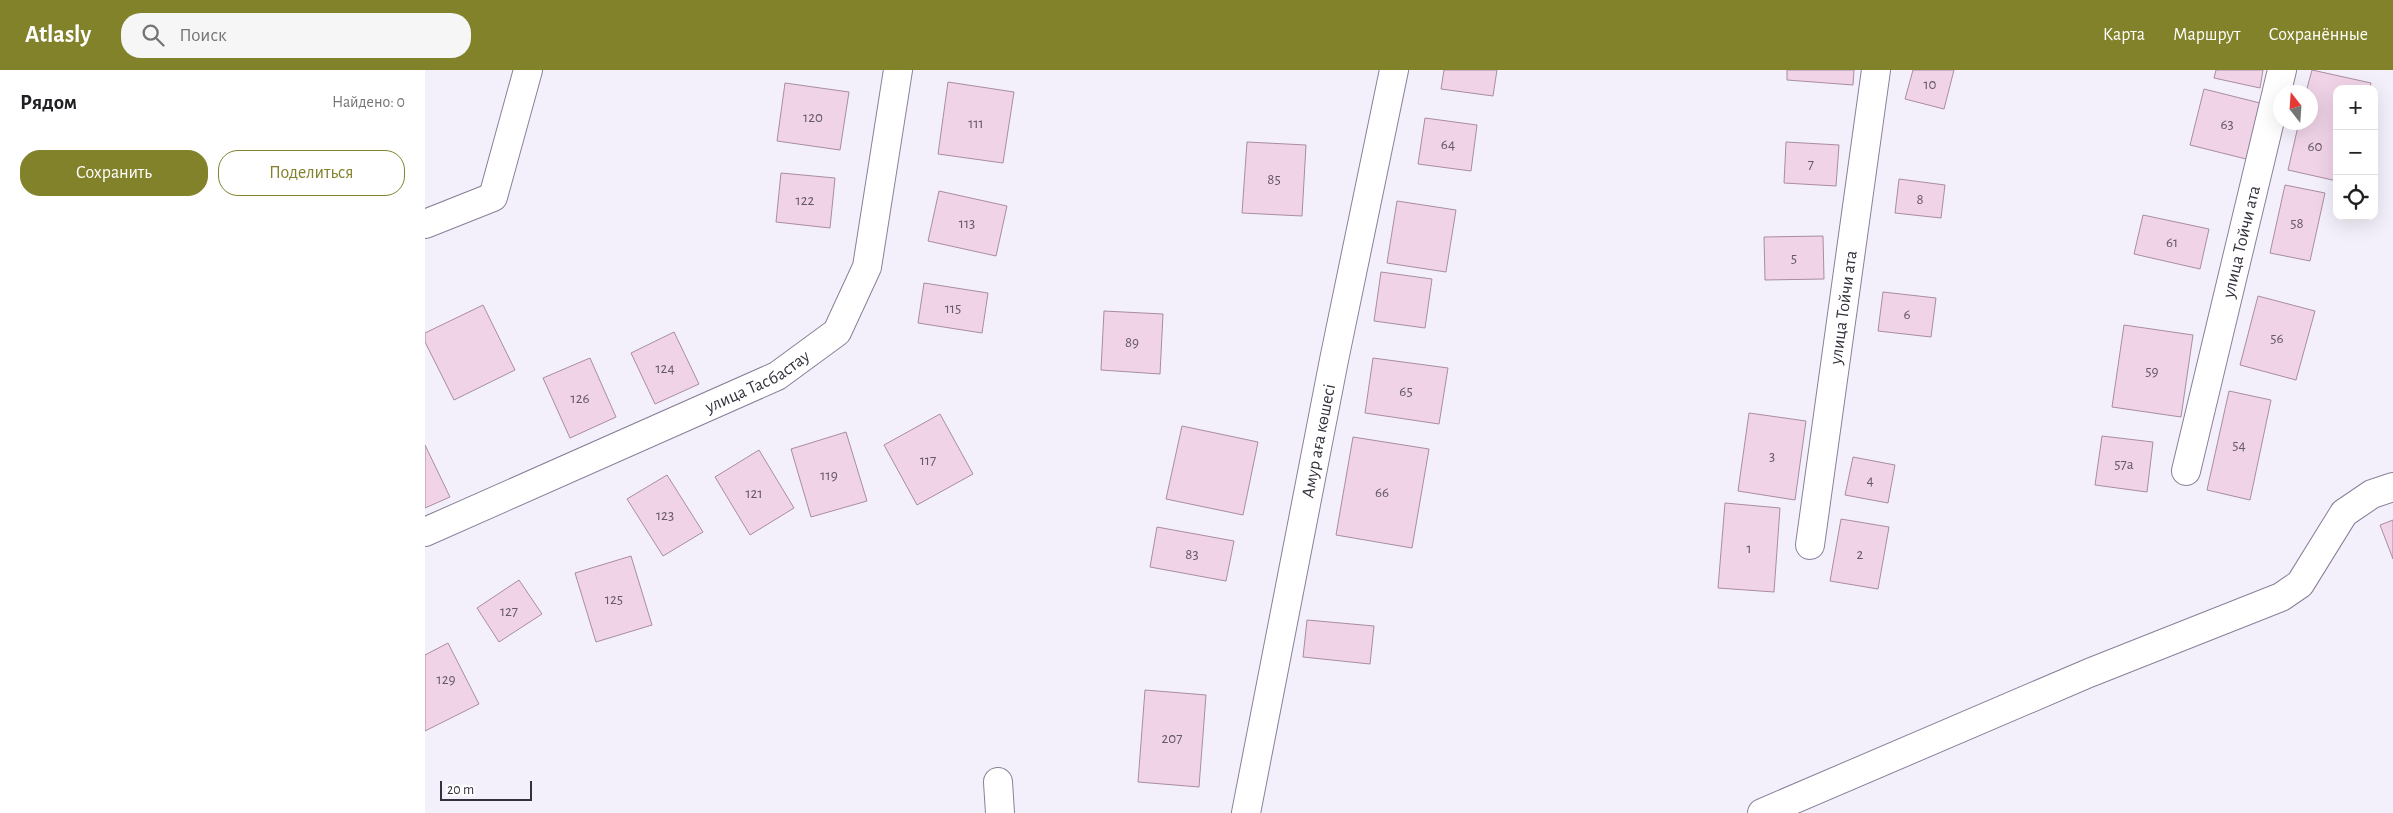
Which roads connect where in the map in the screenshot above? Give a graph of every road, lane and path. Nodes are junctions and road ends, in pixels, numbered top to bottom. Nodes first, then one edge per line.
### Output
1 (528, 70) edge
2 (898, 70) edge
3 (1394, 70) edge
4 (1876, 70) edge
5 (2282, 70) edge
6 (425, 224) edge
7 (2186, 471) dead end
8 (2393, 487) edge
9 (425, 532) edge
10 (1810, 545) dead end
11 (997, 782) dead end
12 (999, 813) edge
13 (1246, 813) edge
14 (1762, 813) edge

1 - 6 street
2 - 9 street, улица Тасбастау
3 - 13 street, Амур аға көшесі
4 - 10 street, улица Тойчи ата
5 - 7 street, улица Тойчи ата
8 - 14 street
11 - 12 street

